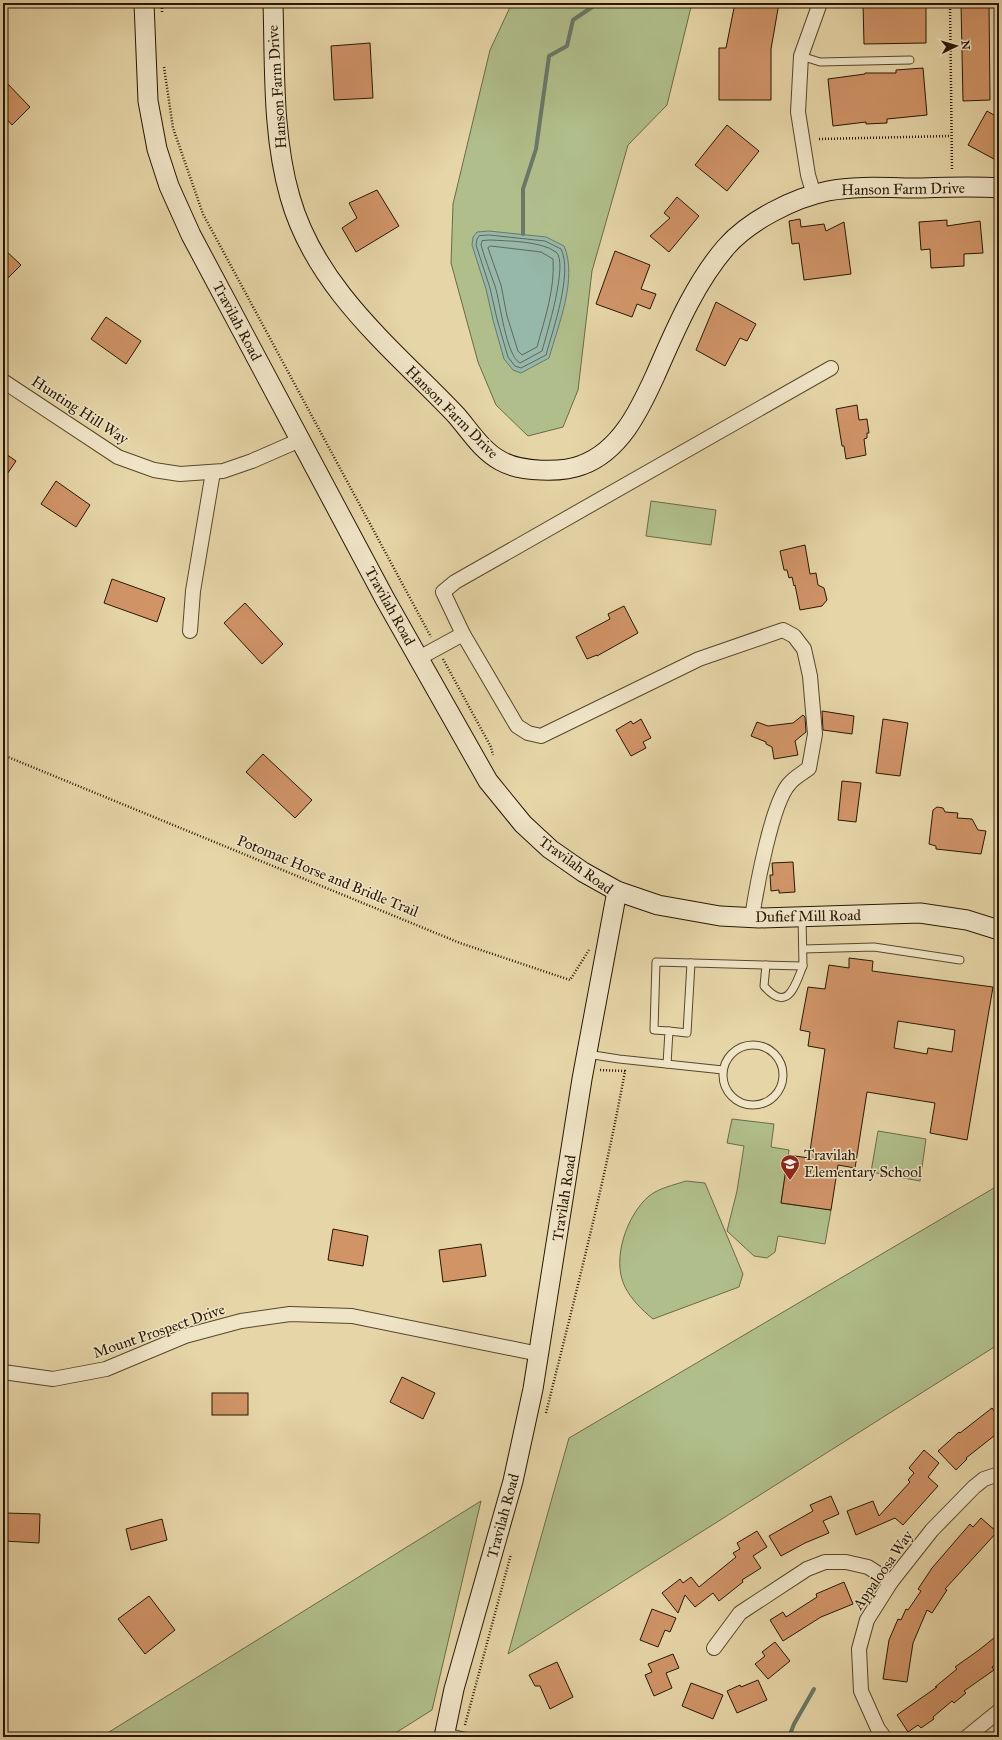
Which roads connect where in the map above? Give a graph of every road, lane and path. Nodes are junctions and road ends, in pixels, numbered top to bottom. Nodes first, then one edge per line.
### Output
1 (144, 3) edge
2 (162, 3) edge
3 (273, 3) edge
4 (820, 3) edge
5 (950, 3) edge
6 (162, 18) dead end
7 (801, 56) junction
8 (910, 60) dead end
9 (163, 62) dead end
10 (951, 136) junction
11 (819, 139) dead end
12 (952, 169) dead end
13 (999, 188) edge
14 (814, 195) junction
15 (831, 368) dead end
16 (3, 381) edge
17 (300, 440) junction
18 (213, 472) junction
19 (190, 631) dead end
20 (463, 634) junction
21 (437, 648) junction
22 (419, 658) junction
23 (3, 755) edge
24 (495, 761) dead end
25 (617, 891) junction
26 (802, 916) junction
27 (752, 918) junction
28 (999, 930) edge
29 (590, 948) dead end
30 (802, 949) junction
31 (960, 960) dead end
32 (691, 963) junction
33 (766, 965) junction
34 (803, 966) junction
35 (670, 1031) junction
36 (587, 1054) junction
37 (667, 1064) junction
38 (722, 1070) junction
39 (539, 1354) junction
40 (3, 1372) edge
41 (999, 1474) edge
42 (891, 1582) junction
43 (714, 1648) dead end
44 (999, 1711) edge
45 (444, 1734) edge
46 (468, 1737) edge
47 (884, 1737) edge
48 (967, 1737) edge

1 - 17 main road, Travilah Road
2 - 6 path
3 - 14 main road, Hanson Farm Drive
4 - 7 street
5 - 10 path
7 - 8 lane
7 - 14 street
9 - 21 path
10 - 11 path
10 - 12 path
13 - 14 main road, Hanson Farm Drive
15 - 20 street
16 - 18 street, Hunting Hill Way
17 - 18 street, Hunting Hill Way
17 - 22 main road, Travilah Road
18 - 19 street
20 - 21 street
20 - 27 street
21 - 22 street
21 - 24 path
22 - 25 main road, Travilah Road
23 - 29 path, Potomac Horse and Bridle Trail
25 - 27 main road, Dufief Mill Road
25 - 36 main road, Travilah Road
26 - 27 main road, Dufief Mill Road
26 - 28 main road, Dufief Mill Road
26 - 30 lane
30 - 31 lane
30 - 34 lane
32 - 33 lane
32 - 35 lane
32 - 35 lane
33 - 34 lane
33 - 34 lane
35 - 37 lane
36 - 37 lane
36 - 39 main road, Travilah Road
37 - 38 lane
38 - 38 lane
39 - 40 street, Mount Prospect Drive
39 - 45 main road, Travilah Road
41 - 42 street, Appaloosa Way
42 - 43 street
42 - 47 street, Appaloosa Way
44 - 48 street
45 - 46 lane

